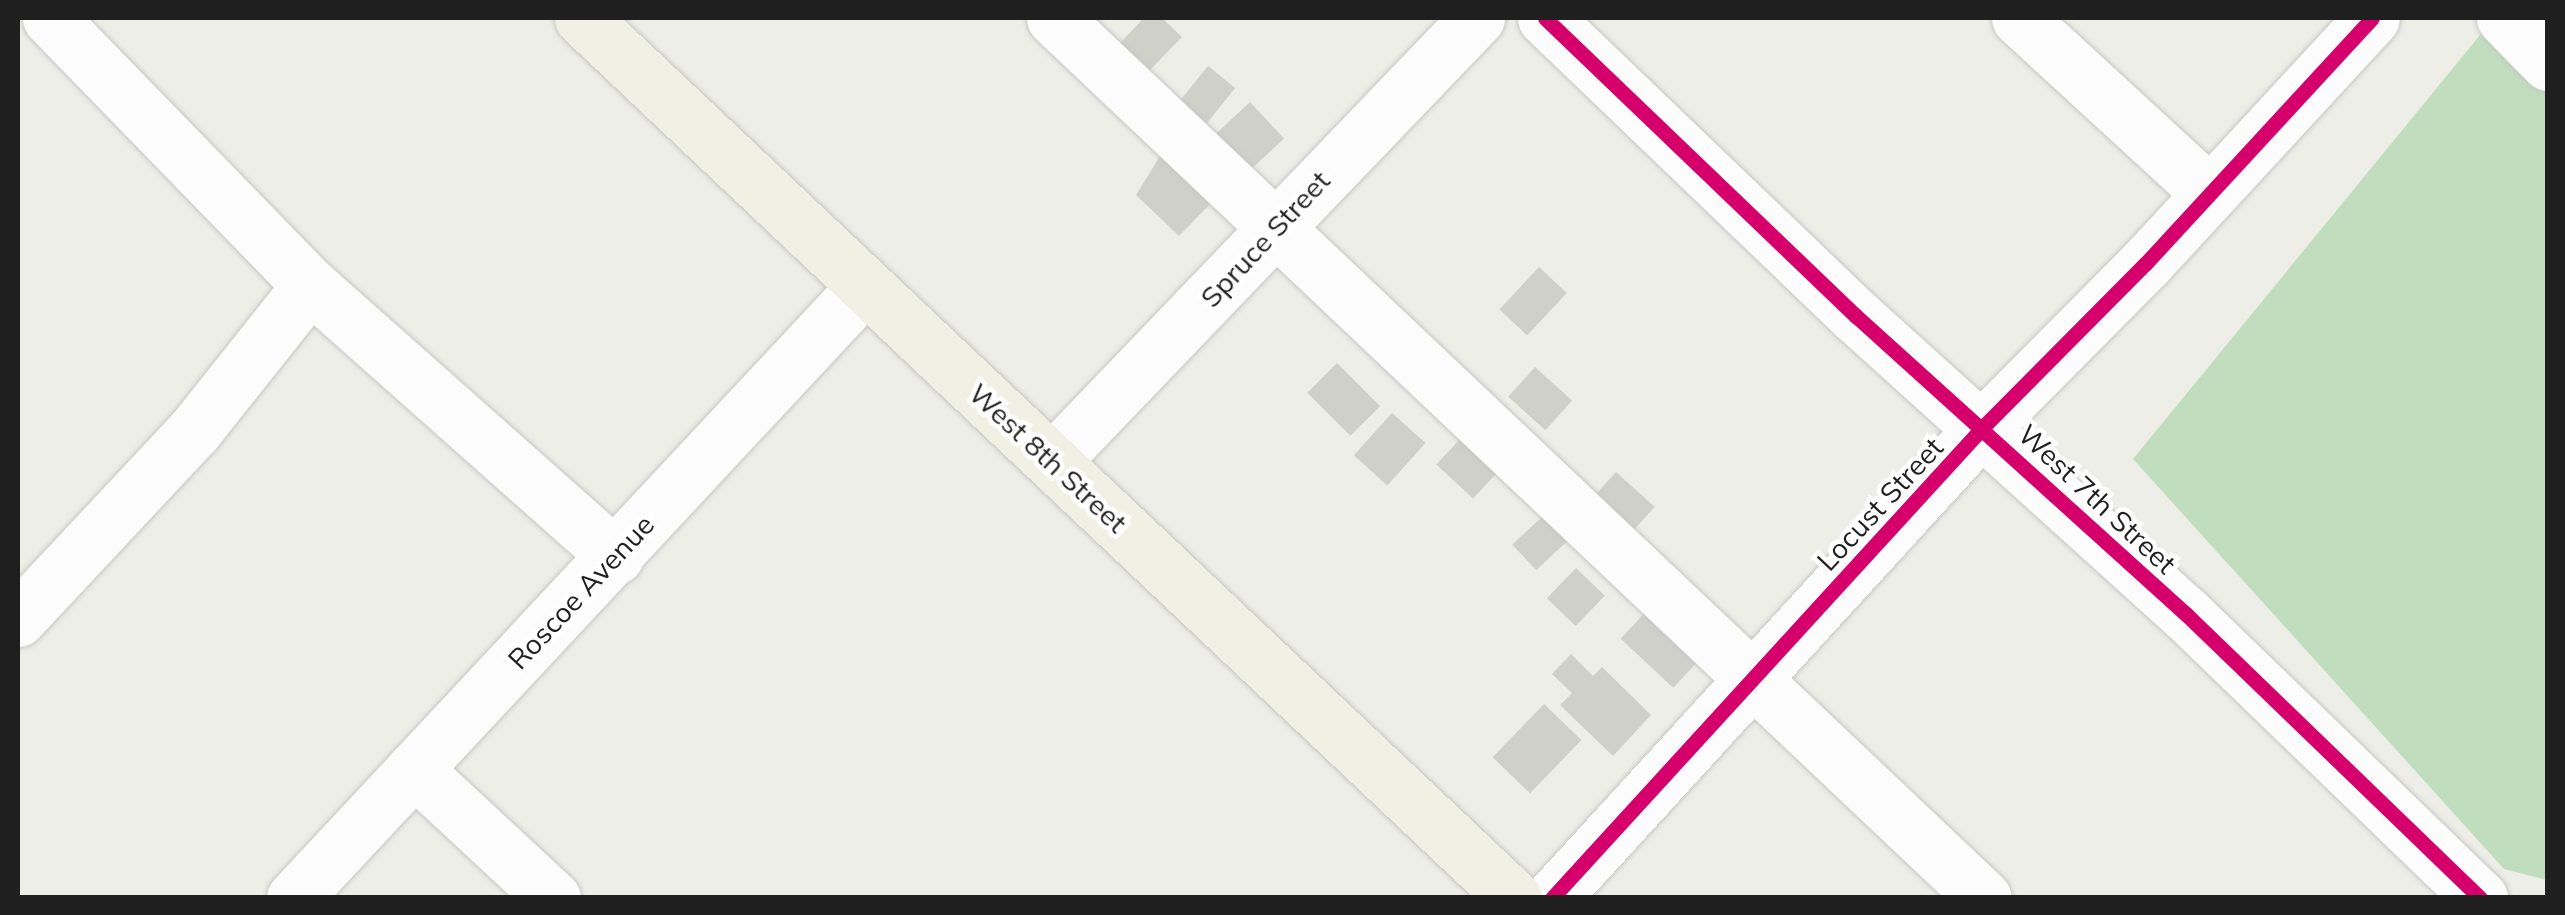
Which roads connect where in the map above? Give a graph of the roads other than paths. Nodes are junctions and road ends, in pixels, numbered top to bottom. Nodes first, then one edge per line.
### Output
1 (26, 18) edge
2 (50, 18) edge
3 (582, 18) edge
4 (1054, 18) edge
5 (1478, 18) edge
6 (1545, 18) edge
7 (2019, 18) edge
8 (2372, 18) edge
9 (2504, 18) edge
10 (18, 26) edge
11 (2548, 63) edge
12 (2209, 194) junction
13 (1275, 228) junction
14 (310, 285) junction
15 (865, 286) junction
16 (1983, 427) junction
17 (1052, 461) junction
18 (616, 557) junction
19 (18, 619) edge
20 (1753, 678) junction
21 (414, 769) junction
22 (294, 898) edge
23 (552, 898) edge
24 (1514, 898) edge
25 (1552, 898) edge
26 (1984, 898) edge
27 (2480, 898) edge

1 - 10 street
2 - 14 street
3 - 15 main road, West 8th Street
4 - 13 street
5 - 13 street, Spruce Street
6 - 16 street, West 7th Street
7 - 12 street
8 - 12 street, Locust Street
9 - 11 street
12 - 16 street, Locust Street
13 - 17 street, Spruce Street
13 - 20 street
14 - 18 street
14 - 19 street
15 - 17 main road, West 8th Street
15 - 18 street, Roscoe Avenue
16 - 20 street, Locust Street
16 - 27 street, West 7th Street
17 - 24 main road, West 8th Street
18 - 21 street, Roscoe Avenue
20 - 25 street, Locust Street
20 - 26 street
21 - 22 street, Roscoe Avenue
21 - 23 street

